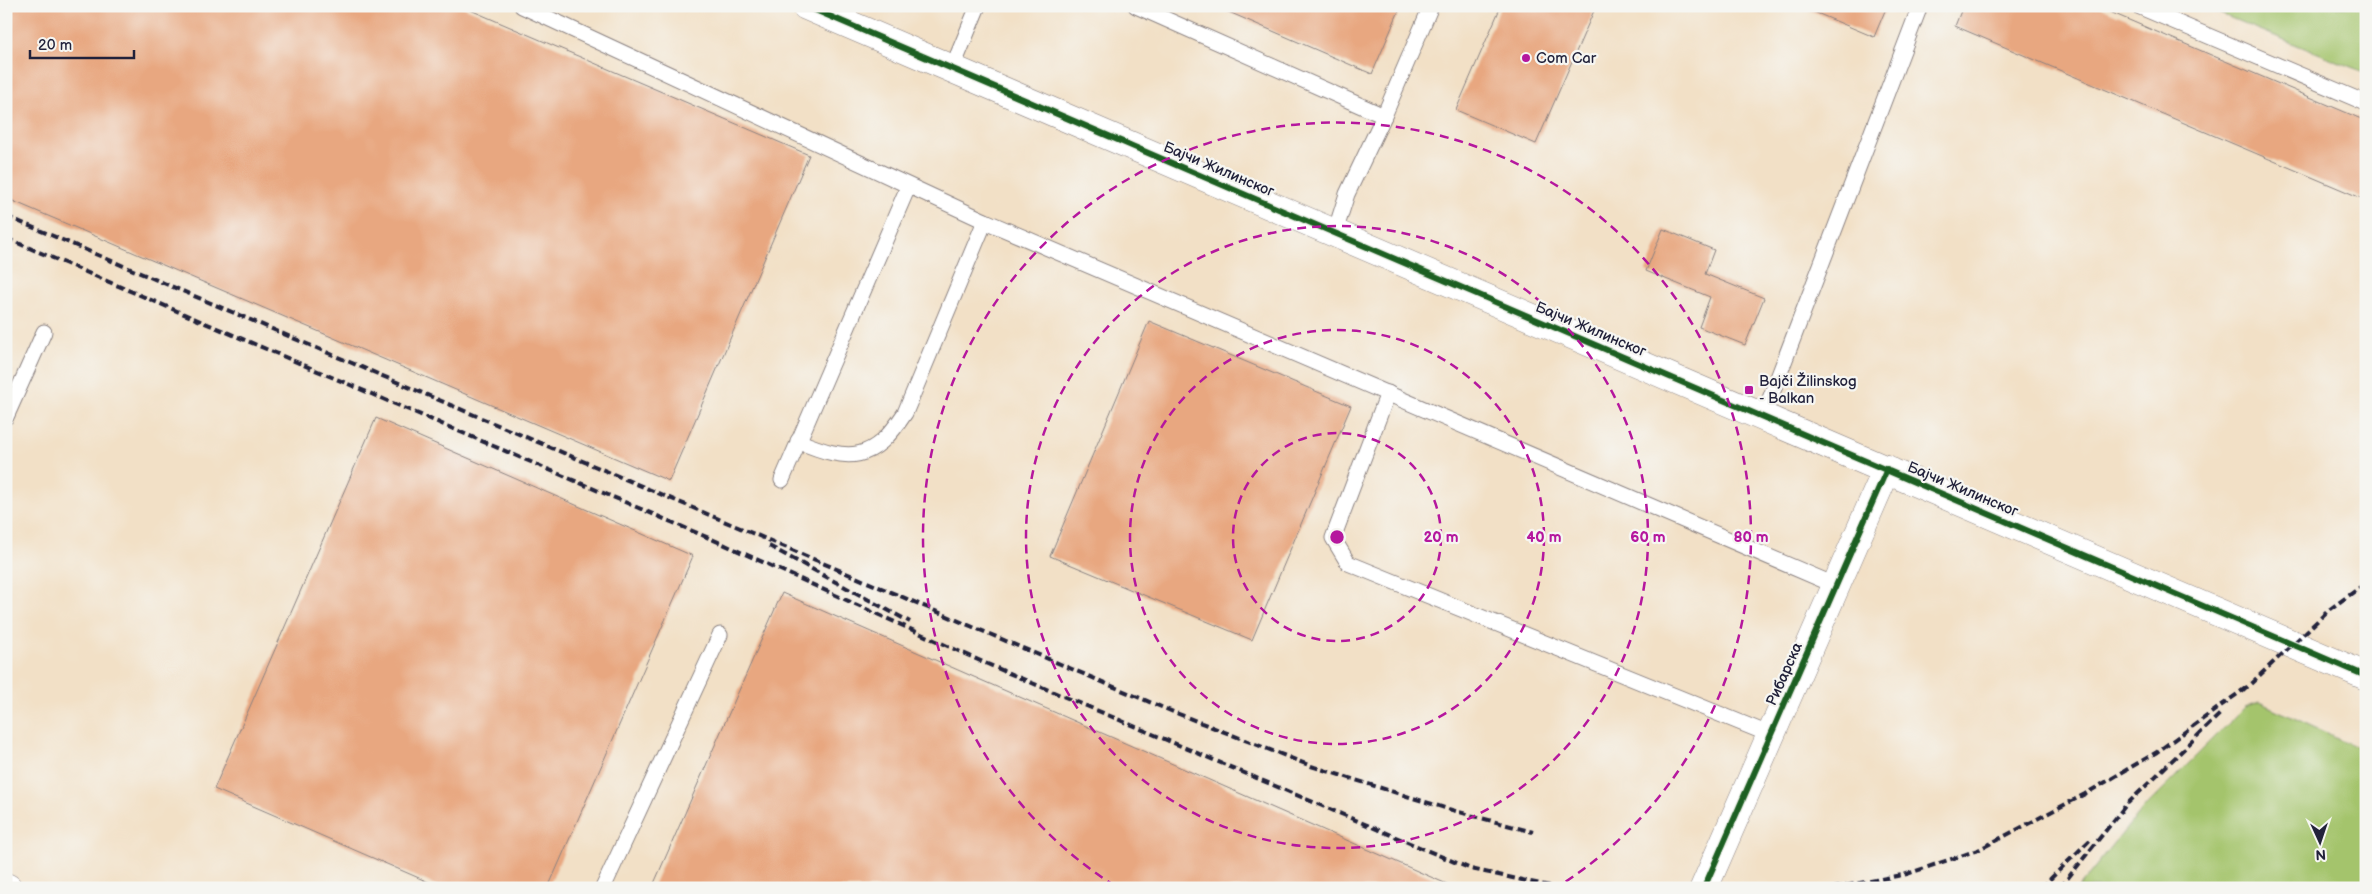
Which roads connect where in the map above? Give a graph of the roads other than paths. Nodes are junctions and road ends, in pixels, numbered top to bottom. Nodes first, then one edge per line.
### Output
1 (522, 6) edge
2 (806, 6) edge
3 (978, 6) edge
4 (1136, 6) edge
5 (1431, 6) edge
6 (1920, 6) edge
7 (2138, 6) edge
8 (952, 69) junction
9 (2366, 103) edge
10 (1384, 116) junction
11 (908, 187) junction
12 (985, 221) junction
13 (1335, 232) junction
14 (44, 332) dead end
15 (1388, 393) junction
16 (6, 417) edge
17 (1763, 417) junction
18 (798, 441) junction
19 (1888, 469) junction
20 (782, 480) dead end
21 (1837, 586) junction
22 (720, 635) dead end
23 (2366, 676) edge
24 (1771, 735) junction
25 (603, 888) edge
26 (1704, 888) edge

1 - 11 lane
2 - 8 street, Бајчи Жилинског
3 - 8 lane
4 - 10 lane
5 - 10 lane
6 - 17 lane
7 - 9 lane
8 - 13 street, Бајчи Жилинског
10 - 13 lane
11 - 12 lane
11 - 18 lane
12 - 15 lane
12 - 18 lane
13 - 17 street, Бајчи Жилинског
14 - 16 lane
15 - 21 lane
15 - 24 lane
17 - 19 street, Бајчи Жилинског
18 - 20 lane
19 - 21 street, Рибарска
19 - 23 street, Бајчи Жилинског
21 - 24 street, Рибарска
22 - 25 lane
24 - 26 street, Рибарска

